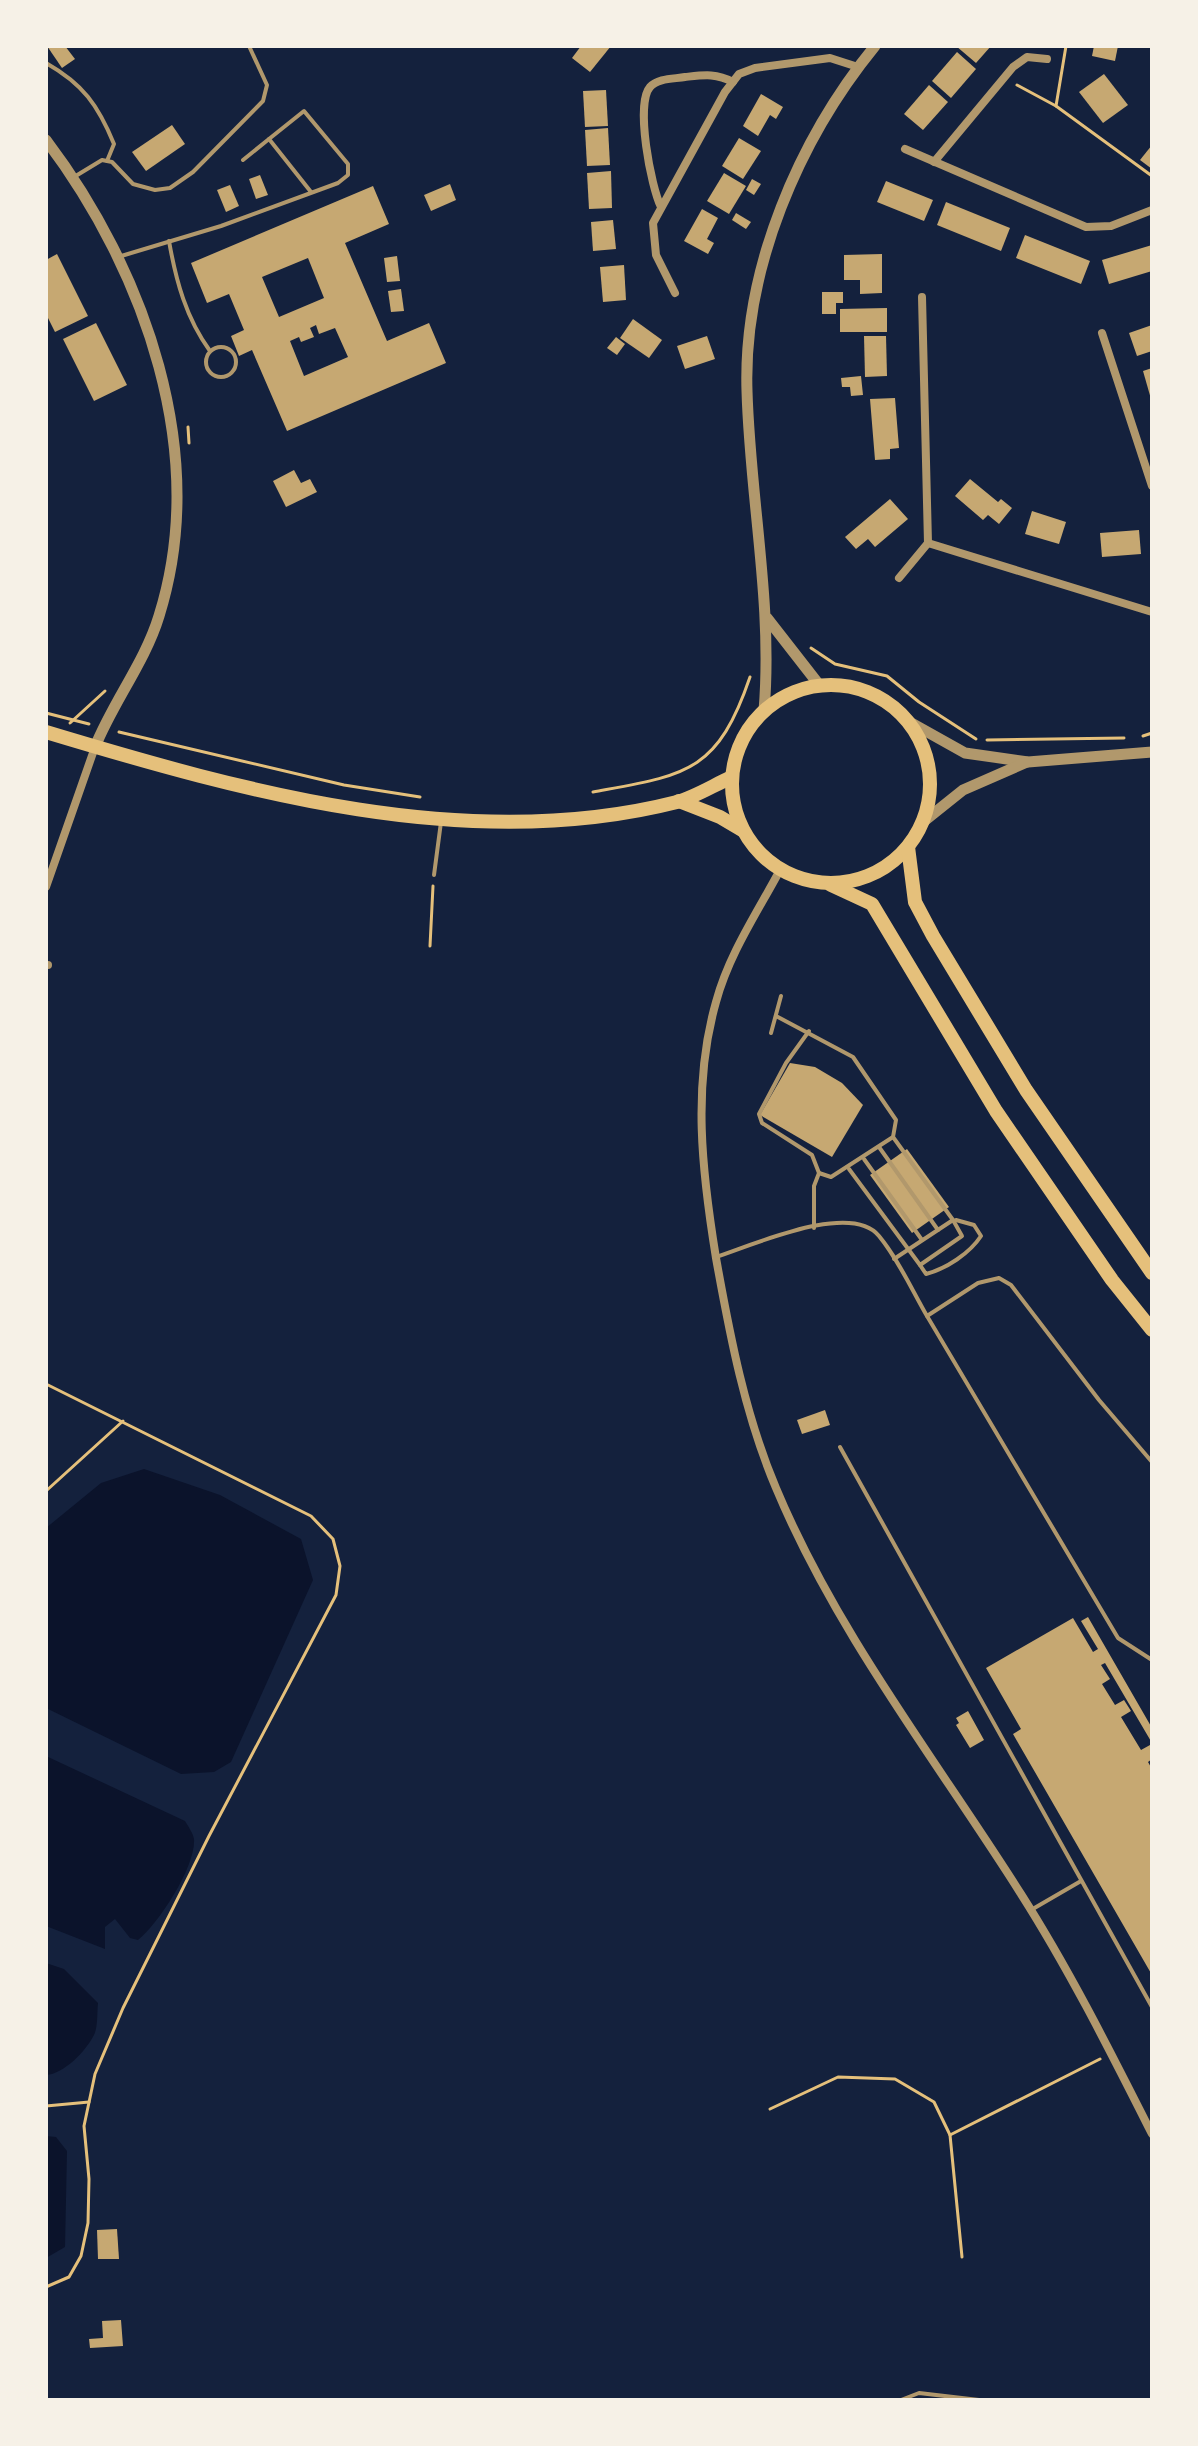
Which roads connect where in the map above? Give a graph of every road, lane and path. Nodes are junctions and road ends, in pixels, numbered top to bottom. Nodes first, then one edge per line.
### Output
1 (249, 46) edge
2 (875, 46) edge
3 (1066, 46) edge
4 (1047, 59) dead end
5 (46, 63) edge
6 (858, 67) junction
7 (1004, 78) junction
8 (733, 82) junction
9 (1056, 106) junction
10 (269, 139) junction
11 (46, 140) edge
12 (905, 149) dead end
13 (243, 160) dead end
14 (107, 161) junction
15 (934, 162) junction
16 (1152, 176) edge
17 (74, 177) junction
18 (311, 192) junction
19 (661, 207) junction
20 (1152, 210) edge
21 (169, 241) junction
22 (116, 257) junction
23 (675, 293) dead end
24 (922, 297) dead end
25 (1102, 333) dead end
26 (210, 351) junction
27 (1152, 486) edge
28 (928, 543) junction
29 (899, 578) dead end
30 (1152, 612) edge
31 (767, 618) junction
32 (807, 645) dead end
33 (752, 670) dead end
34 (111, 683) dead end
35 (820, 686) junction
36 (764, 711) junction
37 (46, 713) edge
38 (70, 719) junction
39 (906, 720) junction
40 (82, 722) dead end
41 (116, 731) dead end
42 (46, 732) edge
43 (1152, 733) edge
44 (1125, 738) dead end
45 (1140, 738) dead end
46 (95, 747) junction
47 (1152, 752) edge
48 (1028, 762) junction
49 (732, 777) junction
50 (593, 792) dead end
51 (420, 797) dead end
52 (679, 801) junction
53 (441, 818) junction
54 (923, 822) junction
55 (742, 830) junction
56 (908, 847) junction
57 (780, 870) junction
58 (434, 875) joint
59 (828, 884) junction
60 (46, 887) edge
61 (430, 946) dead end
62 (781, 996) dead end
63 (776, 1016) junction
64 (809, 1031) junction
65 (771, 1033) dead end
66 (893, 1137) junction
67 (879, 1147) junction
68 (864, 1159) junction
69 (849, 1169) junction
70 (819, 1173) junction
71 (953, 1220) junction
72 (814, 1228) junction
73 (938, 1230) junction
74 (922, 1240) junction
75 (908, 1250) junction
76 (716, 1257) junction
77 (894, 1260) junction
78 (920, 1265) junction
79 (1152, 1273) edge
80 (927, 1316) junction
81 (1152, 1330) edge
82 (46, 1384) edge
83 (123, 1421) junction
84 (840, 1447) dead end
85 (1152, 1462) edge
86 (46, 1491) edge
87 (1152, 1660) edge
88 (1081, 1880) junction
89 (1031, 1910) junction
90 (1152, 2007) edge
91 (1111, 2054) junction
92 (89, 2102) junction
93 (46, 2106) edge
94 (770, 2109) dead end
95 (1152, 2134) edge
96 (950, 2135) junction
97 (962, 2257) dead end
98 (46, 2287) edge
99 (901, 2400) edge
100 (979, 2400) edge

1 - 14 lane
2 - 6 street
3 - 9 path
4 - 7 street
5 - 14 lane
6 - 8 street
6 - 31 street
7 - 9 path
7 - 15 street
8 - 19 street
8 - 19 street
9 - 16 path
10 - 13 lane
10 - 18 lane
10 - 18 lane
11 - 17 street
12 - 15 street
14 - 17 lane
15 - 20 street
17 - 22 street
18 - 21 lane
19 - 23 street
21 - 22 lane
21 - 26 lane
22 - 46 street
24 - 28 street
25 - 27 street
26 - 26 lane
28 - 29 street
28 - 30 street
31 - 35 street
31 - 36 street
32 - 44 path
33 - 50 path
34 - 38 path
35 - 36 main road
35 - 39 main road
36 - 49 main road
37 - 38 path
38 - 40 path
39 - 48 street
39 - 54 main road
41 - 51 path
42 - 46 main road
43 - 45 path
46 - 53 main road
46 - 60 street
47 - 48 street
48 - 54 street
49 - 52 main road
49 - 55 main road
52 - 53 main road
52 - 55 main road
53 - 58 lane
54 - 56 main road
55 - 57 main road
56 - 59 main road
56 - 79 main road
57 - 59 main road
57 - 76 street
58 - 61 path
59 - 81 main road
62 - 63 lane
63 - 64 lane
63 - 65 lane
64 - 66 lane
64 - 70 lane
66 - 67 lane
66 - 71 lane
67 - 68 lane
67 - 73 lane
68 - 69 lane
68 - 74 lane
69 - 70 lane
69 - 75 lane
70 - 72 lane
71 - 73 lane
71 - 78 lane
71 - 78 lane
72 - 76 lane
72 - 77 lane
73 - 74 lane
74 - 75 lane
75 - 77 lane
75 - 78 lane
76 - 89 street
77 - 80 lane
80 - 85 lane
80 - 87 lane
82 - 83 path
83 - 86 path
83 - 92 path
84 - 88 lane
88 - 89 lane
88 - 90 lane
89 - 91 street
91 - 95 street
91 - 96 path
92 - 93 path
92 - 98 path
94 - 96 path
96 - 97 path
99 - 100 lane

